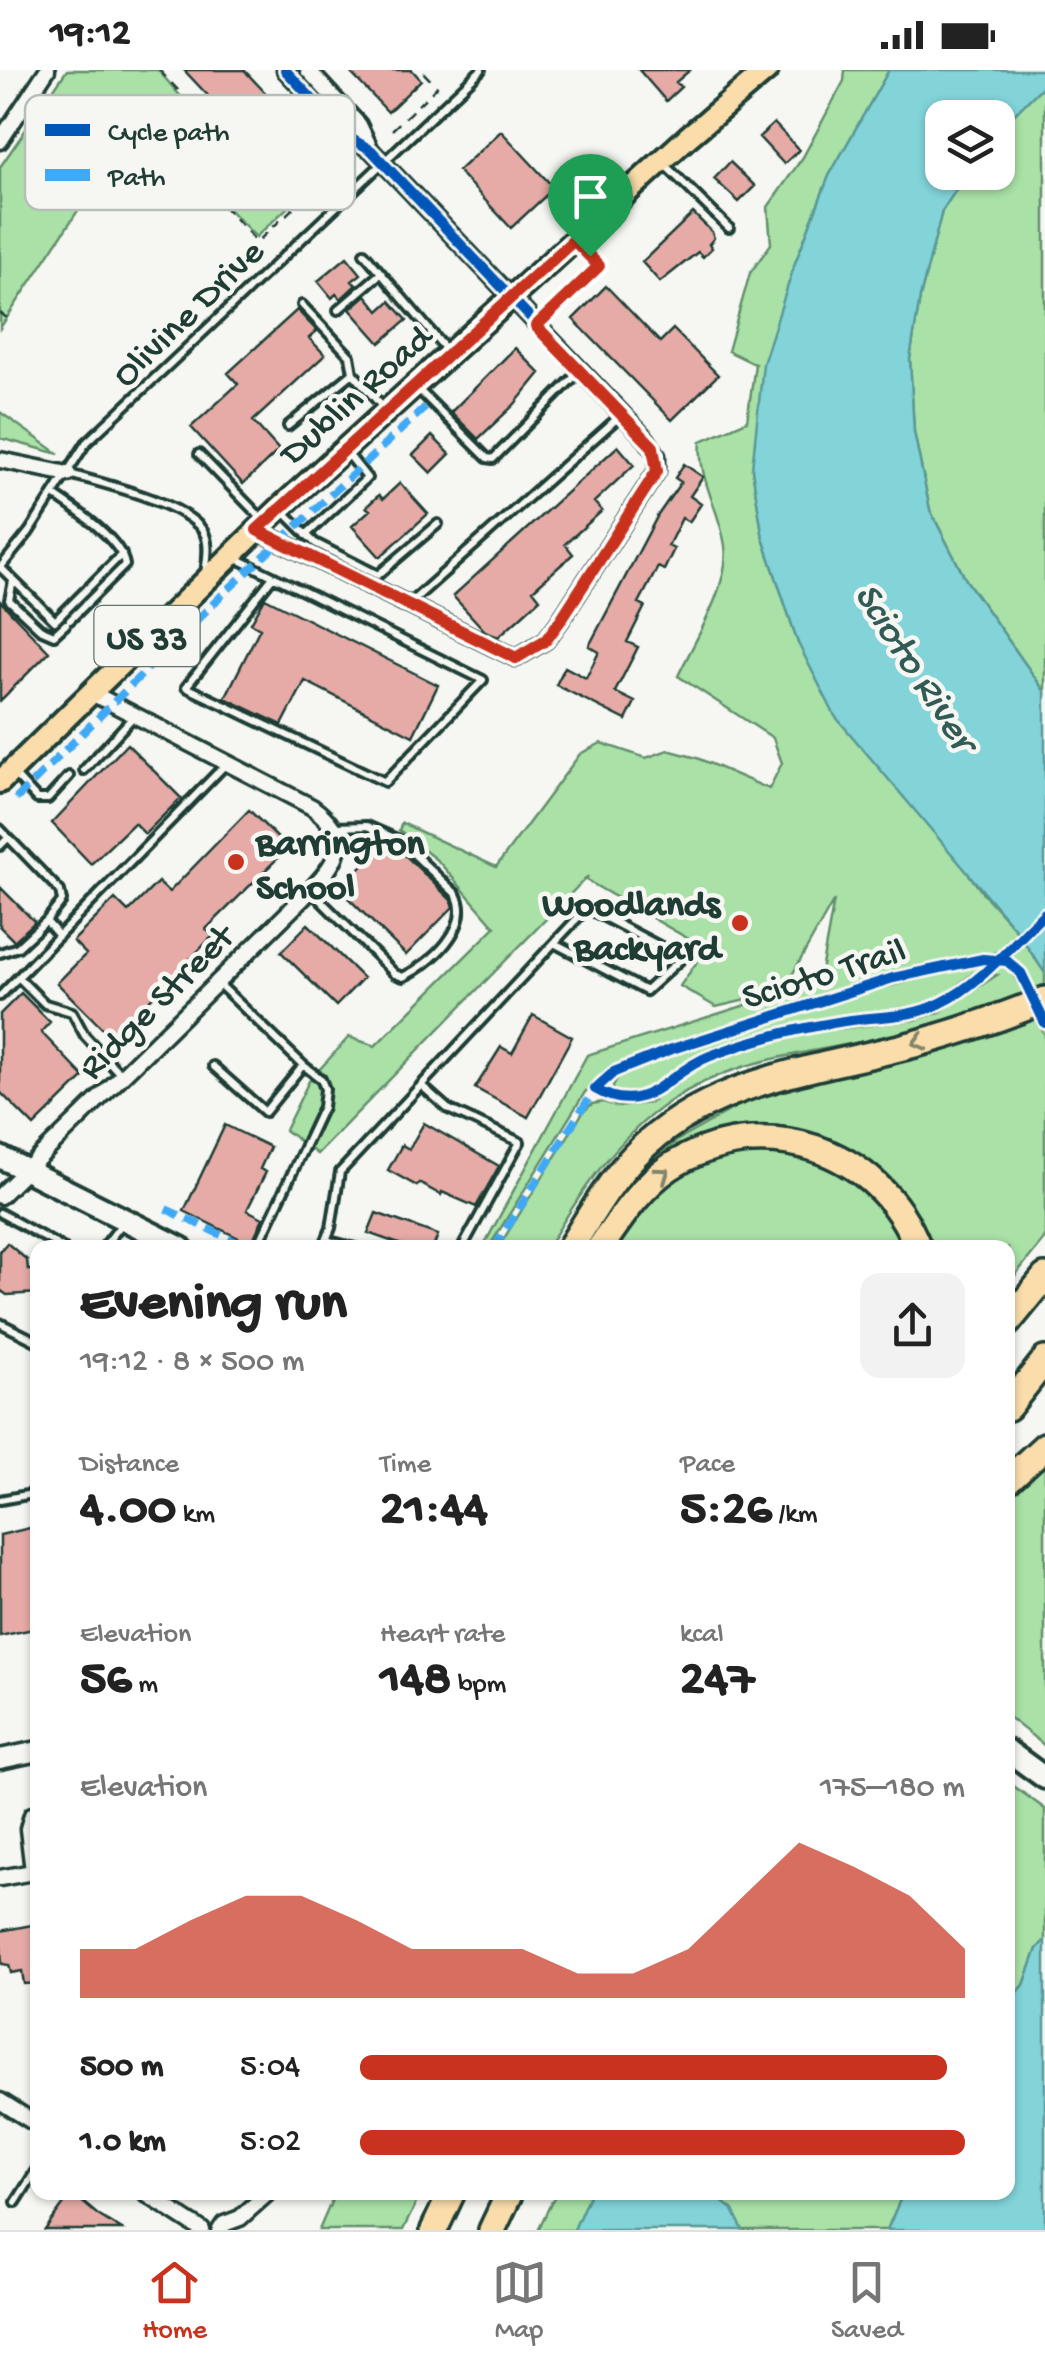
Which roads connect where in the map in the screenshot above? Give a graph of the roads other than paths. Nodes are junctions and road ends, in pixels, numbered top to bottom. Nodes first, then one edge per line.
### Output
1 (47, 70) edge
2 (284, 70) edge
3 (308, 70) edge
4 (481, 70) edge
5 (767, 70) edge
6 (30, 95) edge
7 (307, 95) edge
8 (332, 95) edge
9 (25, 103) edge
10 (355, 120) edge
11 (0, 141) edge
12 (355, 141) edge
13 (371, 150) junction
14 (661, 161) junction
15 (383, 162) junction
16 (355, 188) edge
17 (332, 210) edge
18 (729, 228) dead end
19 (574, 240) junction
20 (364, 252) dead end
21 (382, 273) junction
22 (510, 298) junction
23 (302, 305) dead end
24 (338, 310) dead end
25 (536, 326) junction
26 (450, 354) junction
27 (580, 371) junction
28 (353, 372) junction
29 (415, 385) junction
30 (386, 411) junction
31 (622, 414) junction
32 (288, 426) dead end
33 (344, 450) junction
34 (199, 454) dead end
35 (0, 460) edge
36 (68, 474) junction
37 (54, 494) junction
38 (267, 520) junction
39 (438, 524) dead end
40 (306, 535) junction
41 (122, 554) junction
42 (230, 555) junction
43 (0, 567) edge
44 (272, 578) junction
45 (14, 580) junction
46 (204, 581) junction
47 (375, 581) junction
48 (408, 605) junction
49 (90, 692) junction
50 (134, 716) junction
51 (226, 764) junction
52 (84, 770) dead end
53 (5, 776) edge
54 (70, 776) dead end
55 (0, 829) edge
56 (336, 834) junction
57 (8, 838) junction
58 (0, 846) edge
59 (310, 890) junction
60 (46, 921) junction
61 (59, 936) junction
62 (554, 943) junction
63 (0, 953) edge
64 (18, 977) junction
65 (218, 983) junction
66 (0, 996) edge
67 (1045, 1000) edge
68 (213, 1066) dead end
69 (302, 1066) junction
70 (122, 1077) junction
71 (421, 1086) junction
72 (0, 1157) edge
73 (27, 1171) junction
74 (0, 1196) edge
75 (0, 1214) edge
76 (126, 1220) junction
77 (48, 1240) edge
78 (110, 1240) edge
79 (166, 1240) edge
80 (261, 1240) edge
81 (325, 1240) edge
82 (466, 1240) edge
83 (576, 1240) edge
84 (606, 1240) edge
85 (914, 1240) edge
86 (1045, 1276) edge
87 (1015, 1313) edge
88 (0, 1323) edge
89 (30, 1338) edge
90 (1045, 1360) edge
91 (1015, 1398) edge
92 (1045, 1446) edge
93 (1015, 1474) edge
94 (30, 1494) edge
95 (0, 1500) edge
96 (30, 1753) edge
97 (1015, 1757) edge
98 (0, 1759) edge
99 (1045, 1778) edge
100 (30, 1872) edge
101 (0, 1878) edge
102 (0, 2101) edge
103 (30, 2119) edge
104 (30, 2180) edge
105 (155, 2200) edge
106 (260, 2200) edge
107 (448, 2200) edge
108 (506, 2200) edge
109 (16, 2202) dead end
110 (202, 2230) edge
111 (220, 2230) edge
112 (434, 2230) edge
113 (492, 2230) edge

1 - 6 street
2 - 7 street
3 - 8 street
4 - 15 lane, Olivine Drive
5 - 14 main road, Dublin Road / US 33
9 - 11 street
10 - 13 street
12 - 13 street
13 - 15 street
14 - 18 lane
14 - 19 main road, Dublin Road / US 33
15 - 16 lane, Olivine Drive
15 - 22 street
17 - 36 lane, Olivine Drive
19 - 22 main road, Dublin Road / US 33
19 - 25 lane
20 - 21 lane
21 - 24 lane
21 - 26 lane
22 - 25 street
22 - 26 main road, Dublin Road / US 33
23 - 28 lane
25 - 27 street
26 - 29 main road, Dublin Road / US 33
27 - 29 lane
27 - 31 street
28 - 30 lane
28 - 32 lane
29 - 30 main road, Dublin Road / US 33
30 - 33 main road, Dublin Road / US 33
31 - 48 lane
31 - 48 street
33 - 38 main road, Dublin Road / US 33
33 - 40 lane
34 - 38 lane
35 - 36 street
36 - 37 lane, Olivine Drive
36 - 46 lane
37 - 41 lane
37 - 43 lane, Olivine Drive
38 - 40 lane
38 - 42 main road, Dublin Road / US 33
38 - 47 street
39 - 47 lane
40 - 47 lane
41 - 45 lane
41 - 45 lane
42 - 44 lane
42 - 46 main road, Dublin Road / US 33
43 - 45 lane
44 - 44 lane
46 - 49 main road, Dublin Road / US 33
47 - 48 street
49 - 50 street
49 - 53 main road, Dublin Road / US 33
50 - 51 street
50 - 52 lane
51 - 56 street
51 - 61 lane
53 - 54 lane
55 - 57 lane
56 - 59 street, Ridge Street
56 - 59 lane
57 - 58 lane
57 - 60 lane
59 - 65 street, Ridge Street
60 - 61 lane
60 - 63 lane
61 - 64 lane
62 - 62 lane
62 - 71 lane
64 - 66 lane
64 - 70 lane
65 - 69 lane
65 - 70 street, Ridge Street
67 -> 83 highway
68 - 69 lane
69 - 80 lane
70 - 73 street, Ridge Street
71 - 81 lane
71 - 82 lane
72 - 73 main road
73 - 74 street, Ridge Street
73 - 76 main road
75 - 77 lane
76 - 78 lane
76 - 79 main road
84 -> 85 highway
86 - 87 highway
88 - 89 lane
90 - 91 highway
92 - 93 highway
94 - 95 lane
96 - 98 street
97 - 99 main road
100 - 101 street
102 - 103 street
104 - 109 lane
105 - 110 street
106 - 111 street
107 - 112 highway
108 - 113 highway

